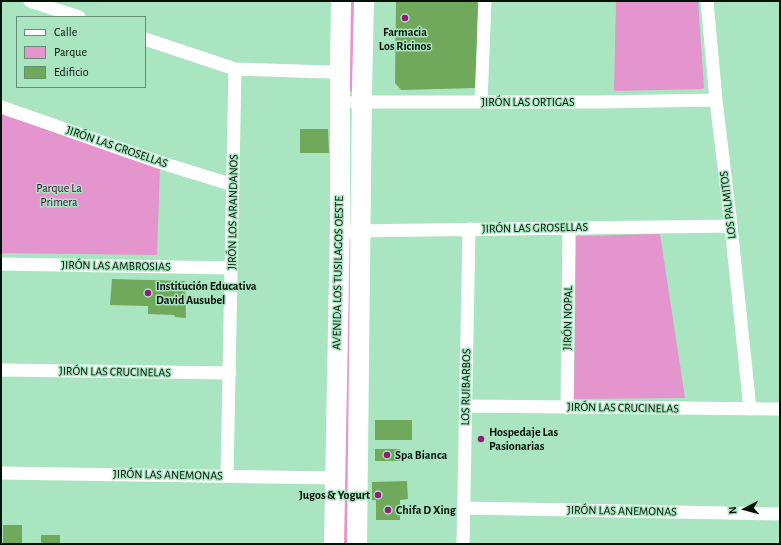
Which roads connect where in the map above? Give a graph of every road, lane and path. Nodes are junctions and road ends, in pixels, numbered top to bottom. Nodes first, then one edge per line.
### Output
1 (30, 1) edge
2 (341, 1) edge
3 (364, 1) edge
4 (485, 1) edge
5 (707, 1) edge
6 (76, 16) edge
7 (146, 39) edge
8 (235, 69) junction
9 (340, 71) junction
10 (716, 100) junction
11 (340, 102) junction
12 (362, 102) junction
13 (482, 102) junction
14 (1, 106) edge
15 (233, 185) junction
16 (731, 226) junction
17 (569, 228) junction
18 (469, 229) junction
19 (340, 231) junction
20 (361, 231) junction
21 (1, 264) edge
22 (232, 268) junction
23 (1, 370) edge
24 (230, 373) junction
25 (466, 406) junction
26 (567, 408) junction
27 (750, 409) junction
28 (780, 410) edge
29 (1, 473) edge
30 (228, 476) junction
31 (334, 478) junction
32 (464, 508) junction
33 (780, 514) edge
34 (334, 544) edge
35 (357, 544) edge
36 (463, 544) edge

1 - 6 street
2 - 9 main road, AVENIDA LOS TUSILAGOS OESTE
3 - 12 main road, AVENIDA LOS TUSILAGOS OESTE
4 - 13 street
5 - 10 street, LOS PALMITOS
7 - 8 street
8 - 9 street
8 - 15 street, JIRÓN LOS ARANDANOS
9 - 11 main road, AVENIDA LOS TUSILAGOS OESTE
10 - 13 street, JIRÓN LAS ORTIGAS
10 - 16 street, LOS PALMITOS
11 - 12 street, JIRÓN LAS ORTIGAS
11 - 19 main road, AVENIDA LOS TUSILAGOS OESTE
12 - 13 street, JIRÓN LAS ORTIGAS
12 - 20 main road, AVENIDA LOS TUSILAGOS OESTE
14 - 15 street, JIRÓN LAS GROSELLAS
15 - 22 street, JIRÓN LOS ARANDANOS
16 - 17 street, JIRÓN LAS GROSELLAS
16 - 27 street, LOS PALMITOS
17 - 18 street, JIRÓN LAS GROSELLAS
17 - 26 street, JIRÓN NOPAL
18 - 20 street, JIRÓN LAS GROSELLAS
18 - 25 street, LOS RUIBARBOS
19 - 20 street, JIRÓN LAS GROSELLAS
19 - 31 main road, AVENIDA LOS TUSILAGOS OESTE
20 - 35 main road, AVENIDA LOS TUSILAGOS OESTE
21 - 22 street, JIRÓN LAS AMBROSIAS
22 - 24 street, JIRÓN LOS ARANDANOS
23 - 24 street, JIRÓN LAS CRUCINELAS
24 - 30 street, JIRÓN LOS ARANDANOS
25 - 26 street, JIRÓN LAS CRUCINELAS
25 - 32 street, LOS RUIBARBOS
26 - 27 street, JIRÓN LAS CRUCINELAS
27 - 28 street, JIRÓN LAS CRUCINELAS
29 - 30 street, JIRÓN LAS ANEMONAS
30 - 31 street, JIRÓN LAS ANEMONAS
31 - 34 main road, AVENIDA LOS TUSILAGOS OESTE
32 - 33 street, JIRÓN LAS ANEMONAS
32 - 36 street, LOS RUIBARBOS

